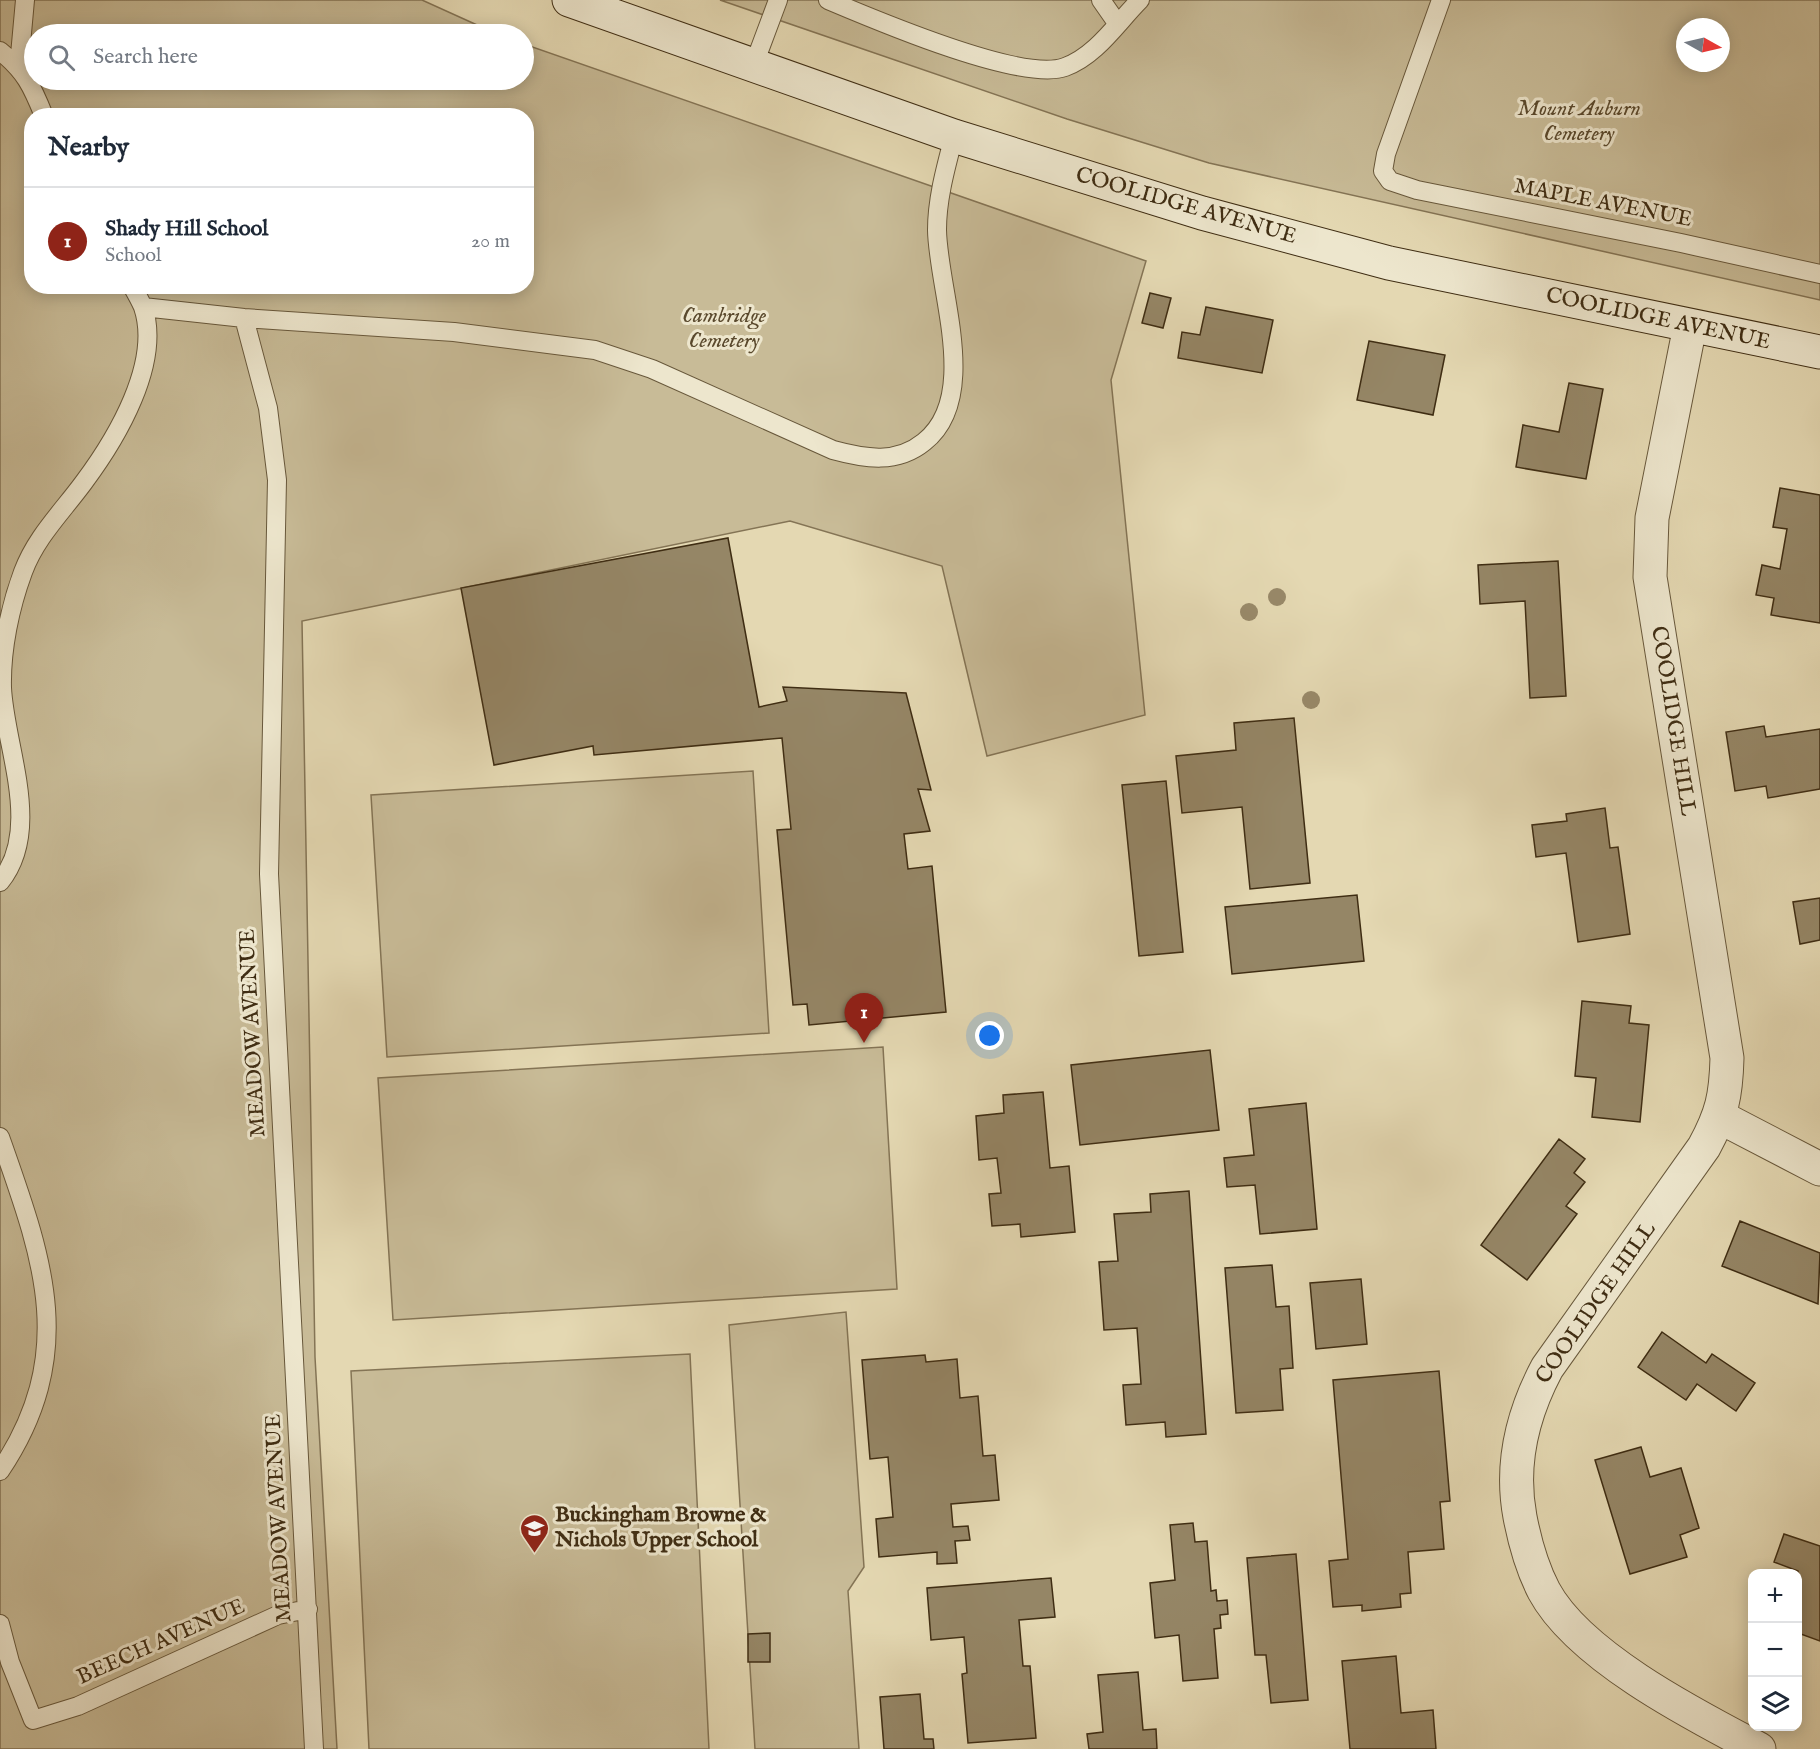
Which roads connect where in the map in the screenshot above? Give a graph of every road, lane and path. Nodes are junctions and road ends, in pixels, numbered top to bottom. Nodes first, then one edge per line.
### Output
1 (26, 0) edge
2 (569, 0) edge
3 (778, 0) edge
4 (828, 0) edge
5 (1101, 0) edge
6 (1140, 0) edge
7 (1441, 0) edge
8 (1117, 23) junction
9 (0, 51) edge
10 (19, 66) junction
11 (753, 67) junction
12 (24, 74) edge
13 (34, 90) edge
14 (41, 108) edge
15 (954, 136) junction
16 (1820, 274) edge
17 (136, 294) edge
18 (143, 308) junction
19 (244, 318) junction
20 (1690, 326) junction
21 (1820, 352) edge
22 (0, 882) edge
23 (1720, 1117) junction
24 (0, 1137) edge
25 (1820, 1169) edge
26 (0, 1471) edge
27 (308, 1609) junction
28 (0, 1624) edge
29 (314, 1749) edge
30 (1759, 1749) edge

1 - 10 lane
2 - 11 street, COOLIDGE AVENUE
3 - 11 lane
4 - 8 lane
5 - 8 lane
6 - 8 lane
7 - 16 lane, MAPLE AVENUE
9 - 10 lane
10 - 12 lane
11 - 15 street, COOLIDGE AVENUE
13 - 14 lane
15 - 19 lane
15 - 20 street, COOLIDGE AVENUE
17 - 18 lane
18 - 19 lane
18 - 22 lane
19 - 27 lane, MEADOW AVENUE
20 - 21 street, COOLIDGE AVENUE
20 - 23 street, COOLIDGE HILL
23 - 25 street
23 - 30 street, COOLIDGE HILL
24 - 26 lane
27 - 28 lane, BEECH AVENUE
27 - 29 lane, MEADOW AVENUE

